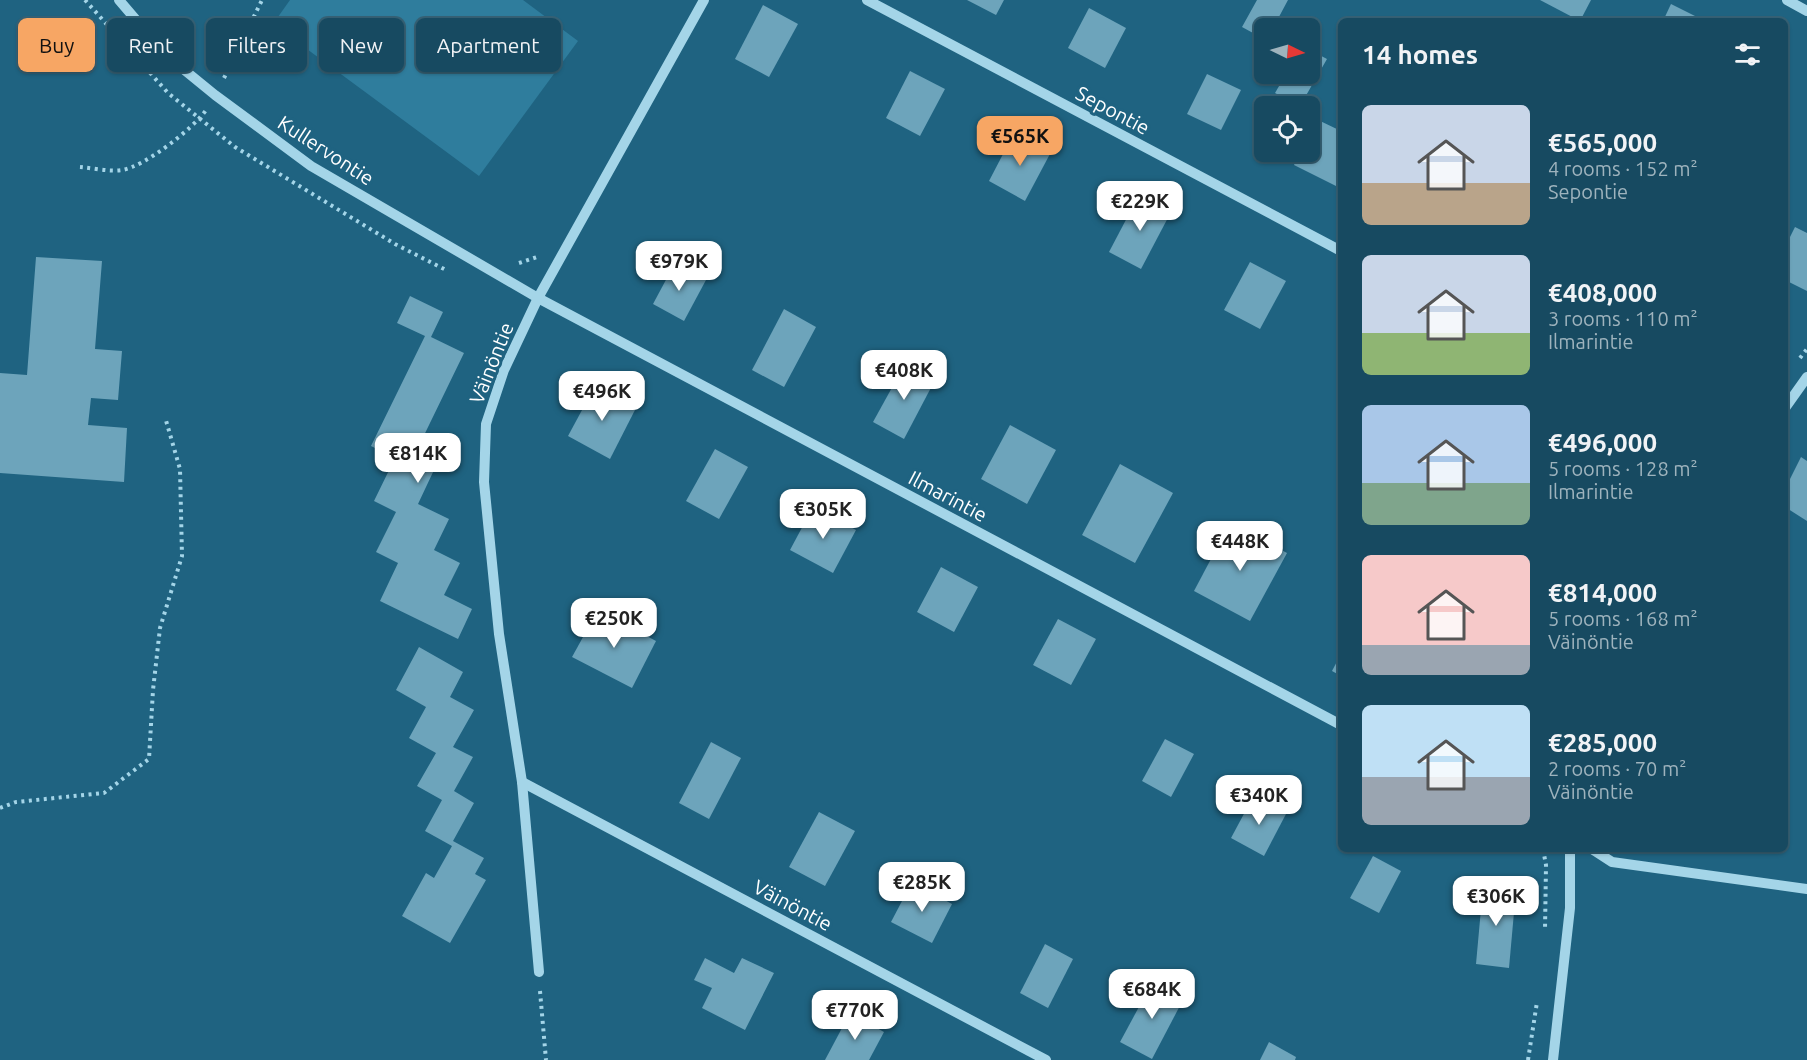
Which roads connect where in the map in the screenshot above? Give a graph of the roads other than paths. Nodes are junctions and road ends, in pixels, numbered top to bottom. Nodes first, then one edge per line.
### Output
1 (119, 0) edge
2 (704, 0) edge
3 (867, 0) edge
4 (1787, 0) edge
5 (1807, 11) edge
6 (1338, 249) edge
7 (538, 298) junction
8 (1807, 377) edge
9 (1788, 404) edge
10 (1338, 723) edge
11 (522, 782) junction
12 (1570, 852) edge
13 (1597, 852) edge
14 (1807, 889) edge
15 (538, 972) road end
16 (1046, 1060) edge
17 (1553, 1060) edge

1 - 7 street, Kullervontie
2 - 7 street, Väinöntie
3 - 6 street, Sepontie
4 - 5 street
7 - 10 street, Ilmarintie
7 - 11 street, Väinöntie
8 - 9 street
11 - 15 street, Väinöntie
11 - 16 street, Väinöntie
12 - 17 street
13 - 14 street

